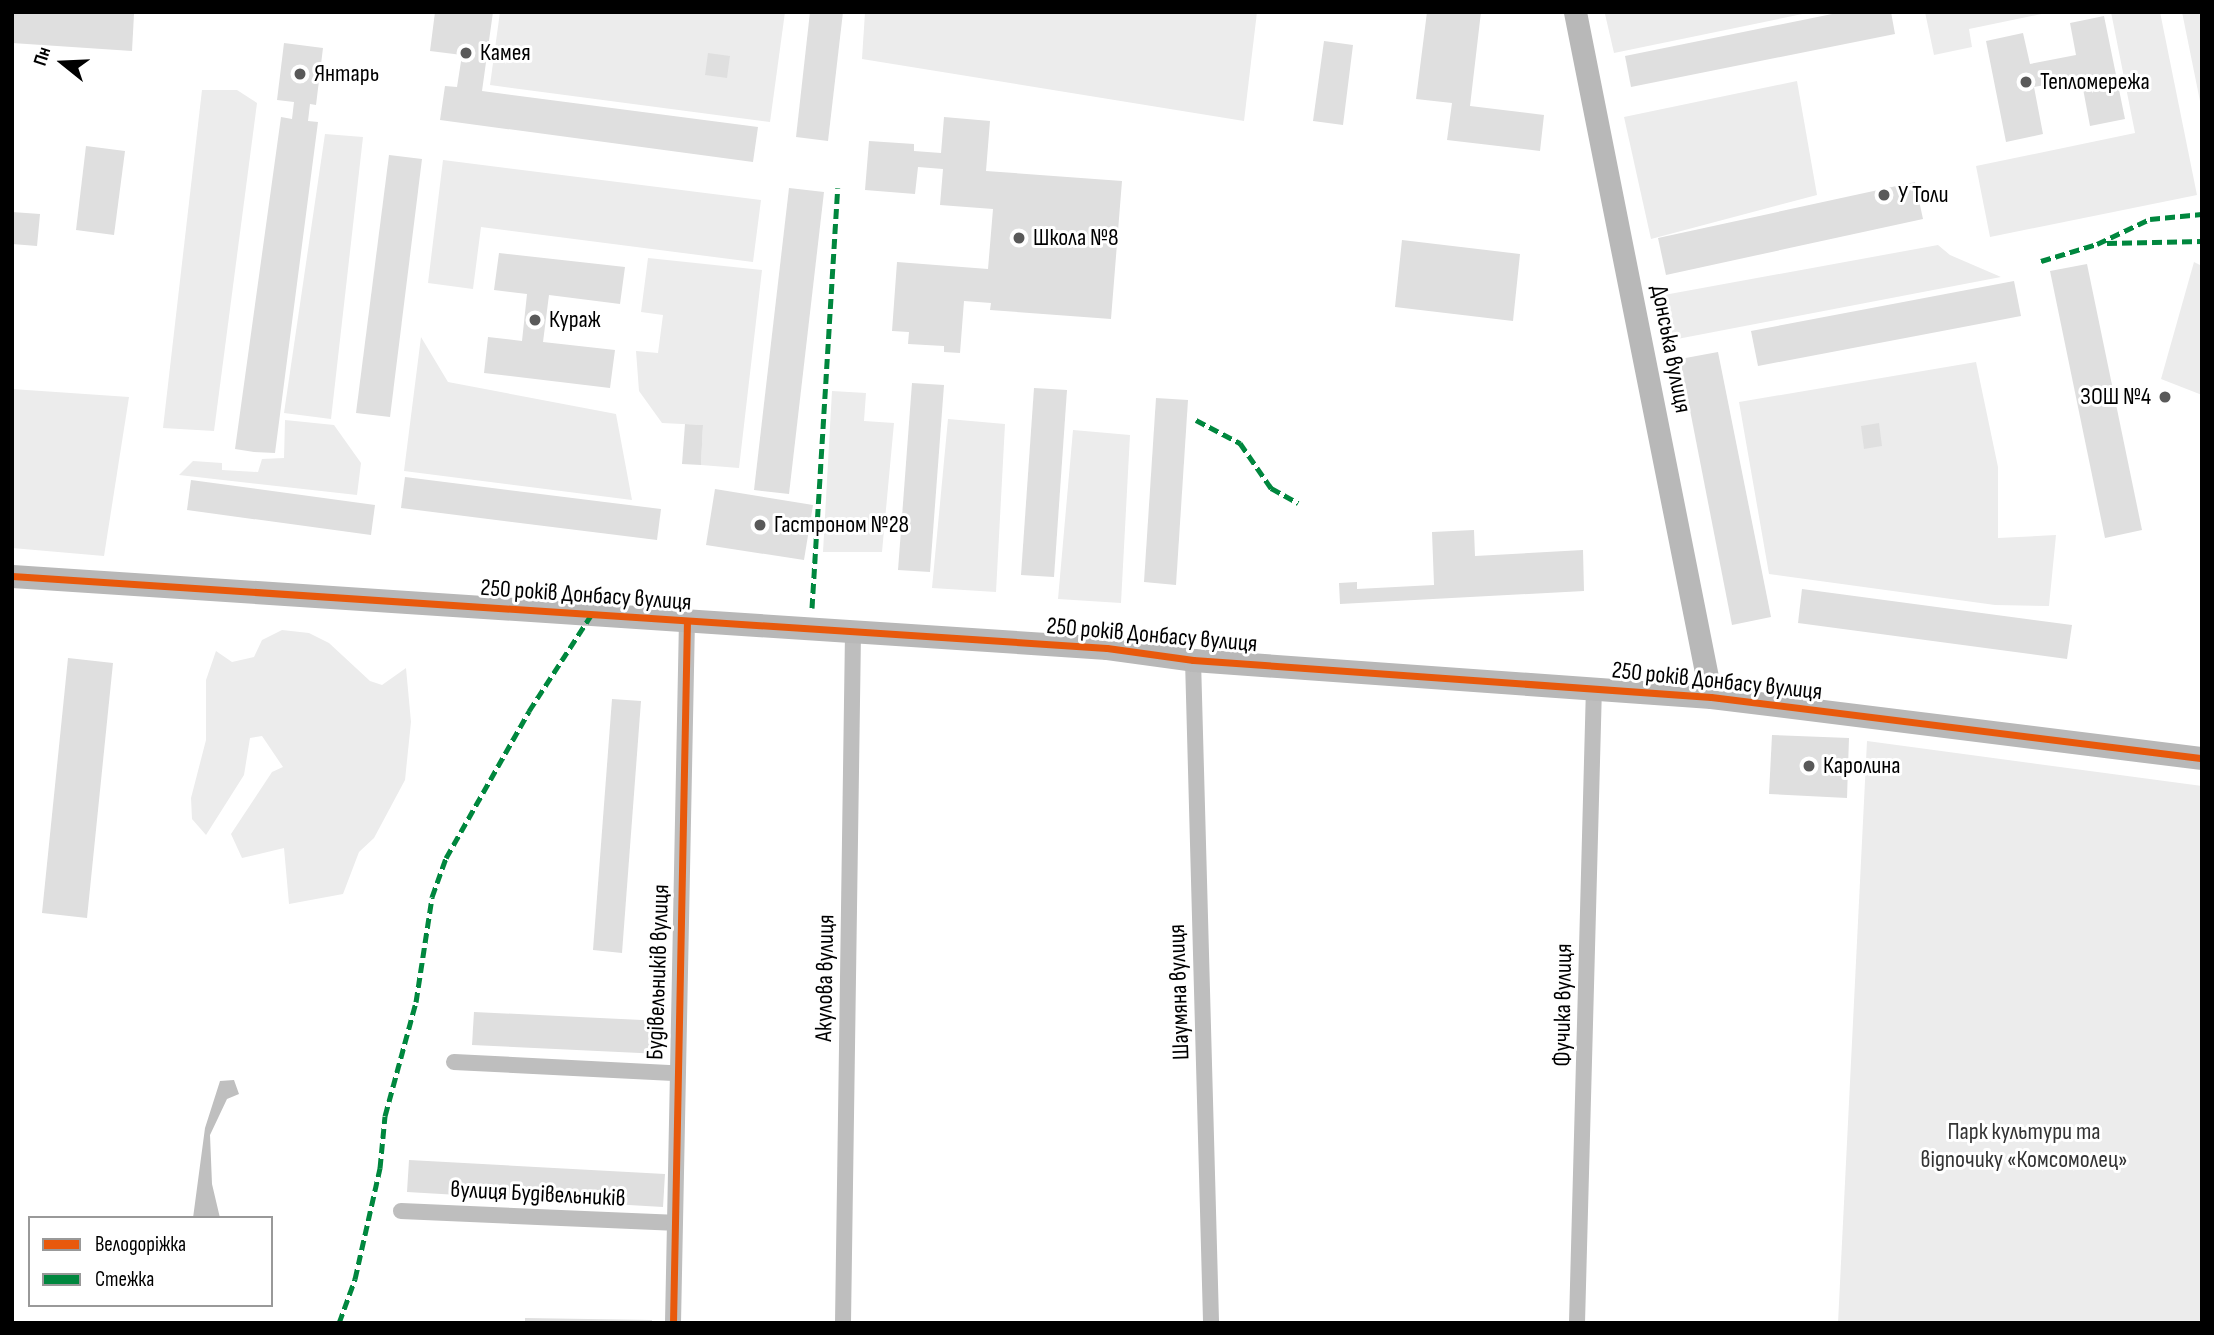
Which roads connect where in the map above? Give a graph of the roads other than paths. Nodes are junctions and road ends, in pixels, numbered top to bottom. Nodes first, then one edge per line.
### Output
1 (1575, 12) edge
2 (12, 576) edge
3 (687, 622) junction
4 (853, 634) junction
5 (1193, 660) junction
6 (1594, 687) junction
7 (1711, 697) junction
8 (2202, 758) edge
9 (454, 1062) dead end
10 (674, 1073) junction
11 (401, 1211) dead end
12 (673, 1223) junction
13 (673, 1323) edge
14 (843, 1323) edge
15 (1211, 1323) edge
16 (1577, 1323) edge

1 - 7 street, Донська вулиця
2 - 3 street, 250 років Донбасу вулиця
3 - 4 street, 250 років Донбасу вулиця
3 - 10 street, Будівельників вулиця
4 - 5 street, 250 років Донбасу вулиця
4 - 14 street, Акулова вулиця
5 - 6 street, 250 років Донбасу вулиця
5 - 15 street, Шаумяна вулиця
6 - 7 street, 250 років Донбасу вулиця
6 - 16 street, Фучика вулиця
7 - 8 street, 250 років Донбасу вулиця
9 - 10 street
10 - 12 street, Будівельників вулиця
11 - 12 street, вулиця Будівельників
12 - 13 street, Будівельників вулиця

